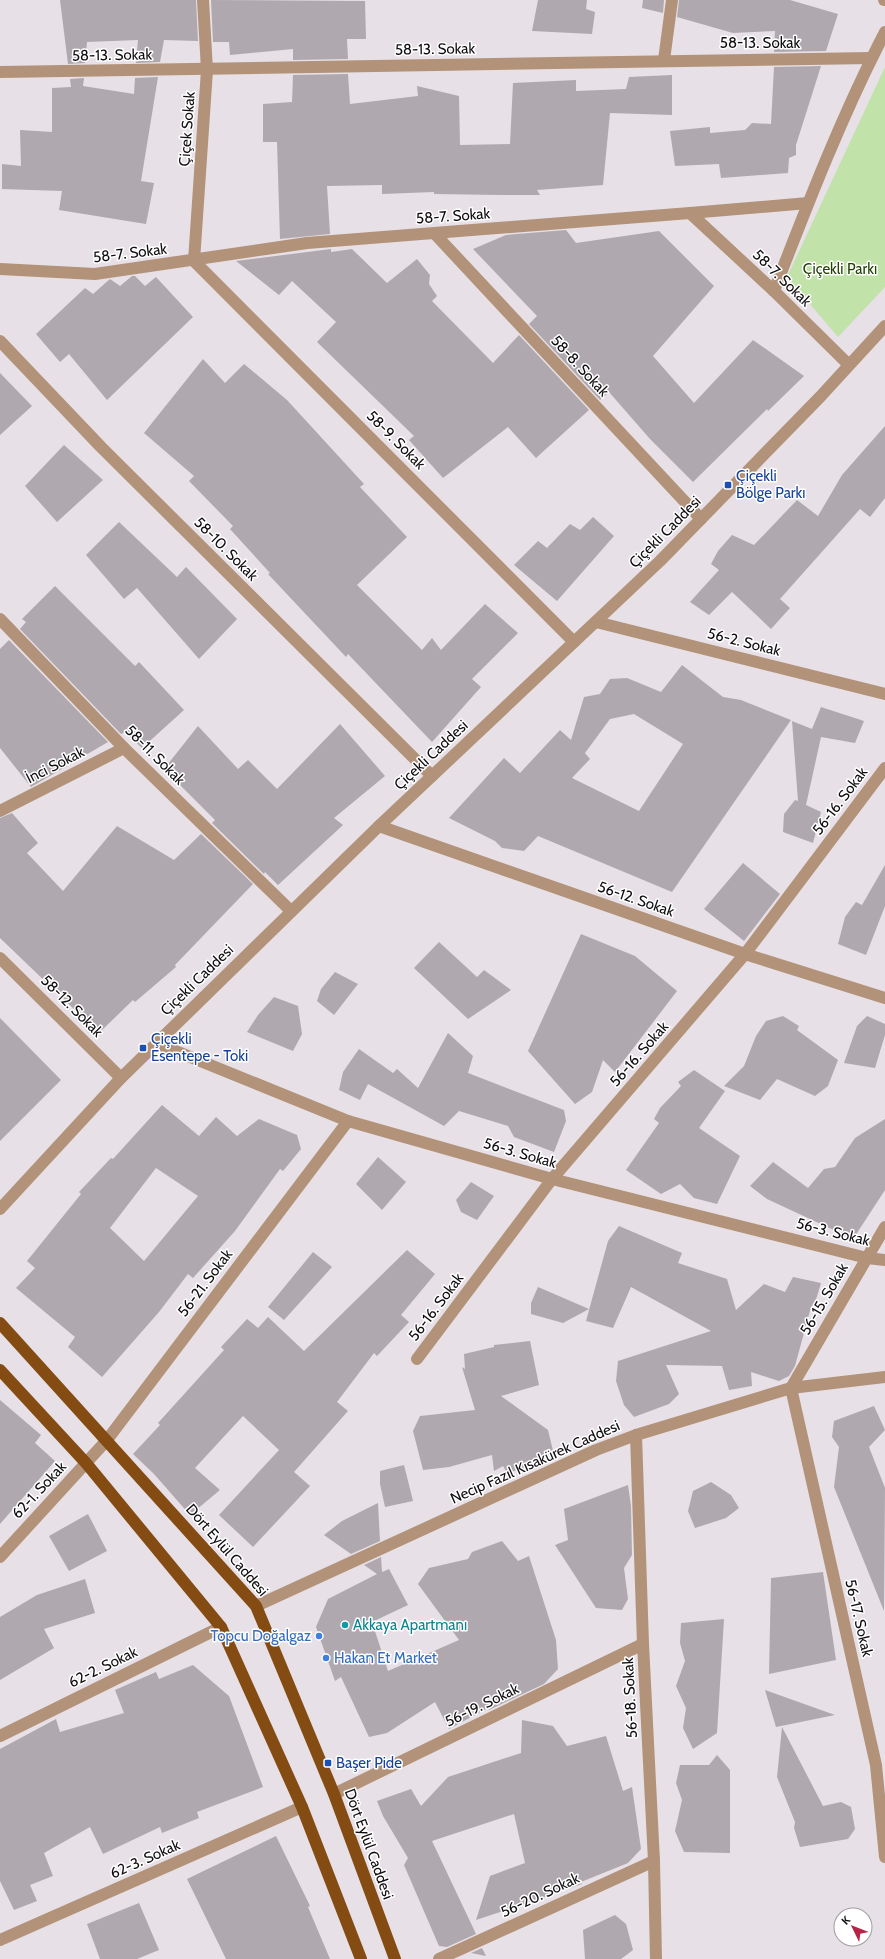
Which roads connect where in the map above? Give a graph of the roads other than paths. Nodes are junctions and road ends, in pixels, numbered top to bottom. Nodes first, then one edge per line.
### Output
1 (203, 0) edge
2 (672, 0) edge
3 (885, 32) edge
4 (871, 58) junction
5 (664, 60) junction
6 (207, 70) junction
7 (0, 72) edge
8 (808, 203) junction
9 (690, 213) junction
10 (435, 234) junction
11 (194, 260) junction
12 (0, 269) edge
13 (774, 291) junction
14 (885, 326) edge
15 (0, 341) edge
16 (849, 365) junction
17 (701, 519) junction
18 (0, 619) edge
19 (596, 622) junction
20 (574, 642) junction
21 (885, 694) edge
22 (124, 748) junction
23 (885, 768) edge
24 (432, 776) junction
25 (0, 811) edge
26 (378, 826) junction
27 (291, 911) junction
28 (745, 954) junction
29 (0, 958) edge
30 (885, 998) edge
31 (156, 1043) junction
32 (121, 1078) junction
33 (348, 1121) junction
34 (552, 1179) junction
35 (0, 1209) edge
36 (885, 1227) edge
37 (867, 1258) junction
38 (885, 1260) edge
39 (0, 1323) edge
40 (417, 1360) dead end
41 (0, 1370) edge
42 (885, 1377) edge
43 (791, 1388) junction
44 (636, 1436) junction
45 (107, 1440) junction
46 (86, 1463) junction
47 (0, 1557) edge
48 (256, 1606) junction
49 (221, 1627) junction
50 (643, 1644) junction
51 (0, 1736) edge
52 (334, 1794) junction
53 (302, 1807) junction
54 (885, 1857) edge
55 (654, 1861) junction
56 (0, 1940) edge
57 (361, 1959) edge
58 (395, 1959) edge
59 (439, 1959) edge
60 (656, 1959) edge

1 - 6 street, Çiçek Sokak
2 - 5 street
3 - 4 street
4 - 5 street, 58-13. Sokak
4 - 8 street
5 - 6 street, 58-13. Sokak
6 - 7 street, 58-13. Sokak
6 - 11 street, Çiçek Sokak
8 - 9 street
8 - 13 street
9 - 10 street, 58-7. Sokak
9 - 13 street, 58-7. Sokak
10 - 11 street, 58-7. Sokak
10 - 17 street, 58-8. Sokak
11 - 12 street, 58-7. Sokak
11 - 20 street, 58-9. Sokak
13 - 16 street, 58-7. Sokak
14 - 16 street, Çiçekli Caddesi
15 - 24 street, 58-10. Sokak
16 - 17 street, Çiçekli Caddesi
17 - 19 street, Çiçekli Caddesi
18 - 22 street, 58-11. Sokak
19 - 20 street, Çiçekli Caddesi
19 - 21 street, 56-2. Sokak
20 - 24 street, Çiçekli Caddesi
22 - 25 street, İnci Sokak
22 - 27 street, 58-11. Sokak
23 - 28 street, 56-16. Sokak
24 - 26 street, Çiçekli Caddesi
26 - 27 street, Çiçekli Caddesi
26 - 28 street, 56-12. Sokak
27 - 31 street, Çiçekli Caddesi
28 - 30 street, 56-12. Sokak
28 - 34 street, 56-16. Sokak
29 - 32 street, 58-12. Sokak
31 - 32 street, Çiçekli Caddesi
31 - 33 street, 56-3. Sokak
32 - 35 street, Çiçekli Caddesi
33 - 34 street, 56-3. Sokak
33 - 45 street, 56-21. Sokak
34 - 37 street, 56-3. Sokak
34 - 40 street, 56-16. Sokak
36 - 37 street, 56-15. Sokak
37 - 38 street, 56-3. Sokak
37 - 43 street, 56-15. Sokak
39 - 45 main road, Dört Eylül Caddesi
41 - 46 main road
42 - 43 street, Necip Fazıl Kısakürek Caddesi
43 - 44 street, Necip Fazıl Kısakürek Caddesi
43 - 54 street, 56-17. Sokak
44 - 48 street, Necip Fazıl Kısakürek Caddesi
44 - 50 street, 56-18. Sokak
45 - 46 street, 56-21. Sokak
45 - 48 main road, Dört Eylül Caddesi
46 - 47 street, 62-1. Sokak
46 - 49 main road
48 - 52 main road, Dört Eylül Caddesi
49 - 51 street, 62-2. Sokak
49 - 53 main road
50 - 52 street, 56-19. Sokak
50 - 55 street, 56-18. Sokak
52 - 58 main road, Dört Eylül Caddesi
53 - 56 street, 62-3. Sokak
53 - 57 main road
55 - 59 street, 56-20. Sokak
55 - 60 street, 56-18. Sokak

